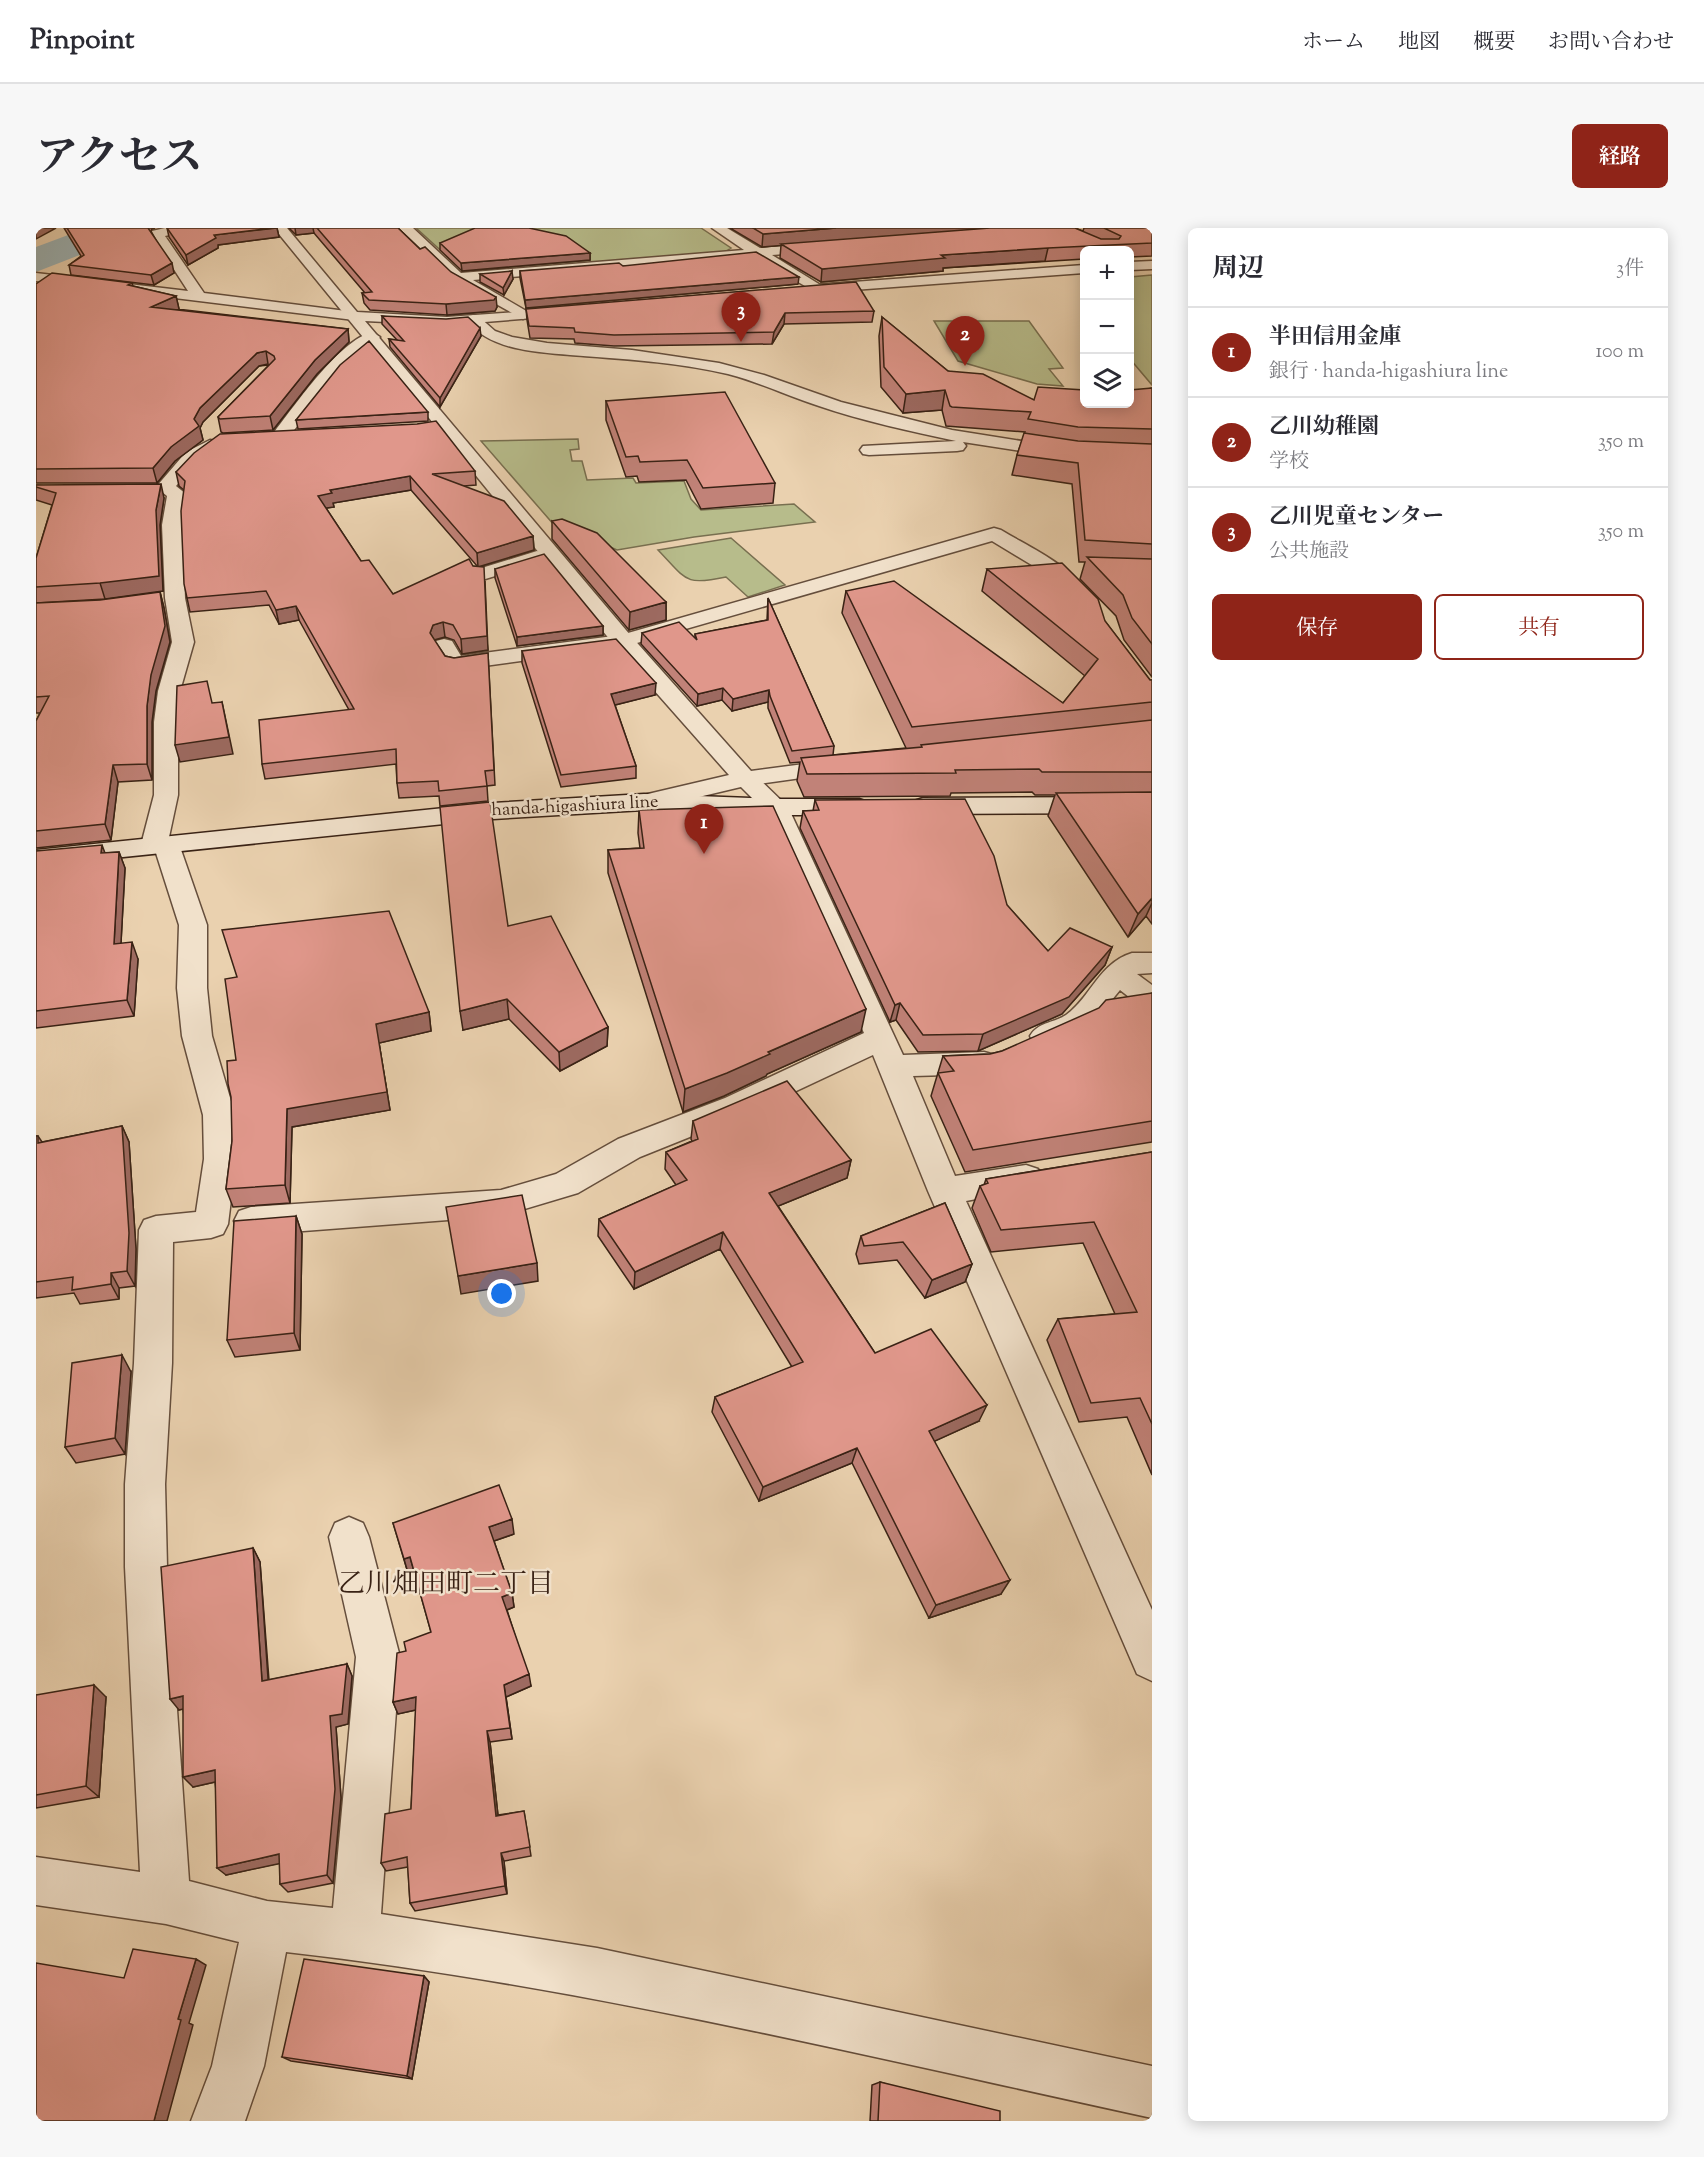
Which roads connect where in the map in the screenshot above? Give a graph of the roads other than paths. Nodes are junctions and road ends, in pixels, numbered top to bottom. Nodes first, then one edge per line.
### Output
1 (181, 228) edge
2 (280, 228) edge
3 (405, 228) edge
4 (718, 228) edge
5 (839, 246) edge
6 (757, 252) junction
7 (1134, 265) edge
8 (1152, 265) edge
9 (1080, 269) edge
10 (458, 277) junction
11 (38, 279) edge
12 (817, 289) junction
13 (792, 291) edge
14 (199, 297) junction
15 (581, 310) edge
16 (523, 315) junction
17 (354, 316) junction
18 (473, 319) junction
19 (372, 337) junction
20 (444, 425) junction
21 (418, 430) edge
22 (302, 434) edge
23 (218, 435) edge
24 (281, 435) junction
25 (259, 437) edge
26 (1006, 445) junction
27 (869, 450) dead end
28 (1152, 457) edge
29 (146, 490) edge
30 (170, 490) junction
31 (550, 553) junction
32 (1087, 570) edge
33 (1057, 573) junction
34 (482, 574) edge
35 (175, 598) junction
36 (151, 601) edge
37 (1096, 611) edge
38 (623, 641) junction
39 (444, 646) dead end
40 (862, 764) edge
41 (745, 779) junction
42 (644, 802) junction
43 (1152, 805) edge
44 (775, 807) junction
45 (160, 845) junction
46 (36, 858) edge
47 (1152, 963) edge
48 (1118, 974) junction
49 (1152, 1000) edge
50 (887, 1052) junction
51 (1060, 1173) edge
52 (945, 1191) junction
53 (211, 1224) junction
54 (349, 1537) dead end
55 (1152, 1659) edge
56 (36, 1881) edge
57 (166, 1900) junction
58 (267, 1925) junction
59 (356, 1935) junction
60 (1152, 2092) edge
61 (219, 2121) edge

1 - 14 street
2 - 17 street
3 - 10 street
4 - 6 street
5 - 6 street
6 - 10 street
6 - 12 street
7 - 8 street
9 - 12 street
10 - 16 street
11 - 14 street
12 - 13 street
14 - 17 street
15 - 16 street
16 - 18 street
17 - 18 street
17 - 19 street
18 - 26 street
19 - 20 street
19 - 24 street
20 - 21 street
20 - 31 street
22 - 24 street
23 - 30 street
24 - 25 street
26 - 27 street
26 - 28 street
29 - 30 street
30 - 35 street
31 - 34 street
31 - 38 street
32 - 33 street
33 - 37 street
33 - 38 street
35 - 36 street
35 - 45 street
38 - 39 street
38 - 41 street
40 - 41 street
41 - 42 street
41 - 44 street
42 - 44 street, handa-higashiura line
42 - 45 street, handa-higashiura line
43 - 44 street, handa-higashiura line
44 - 50 street
45 - 46 street, handa-higashiura line
45 - 53 street
47 - 48 street
48 - 49 street
48 - 50 street
50 - 52 street
50 - 53 street
51 - 52 street
52 - 55 street
53 - 57 street
54 - 59 street
56 - 57 street
57 - 58 street
58 - 59 street
58 - 61 street
59 - 60 street

